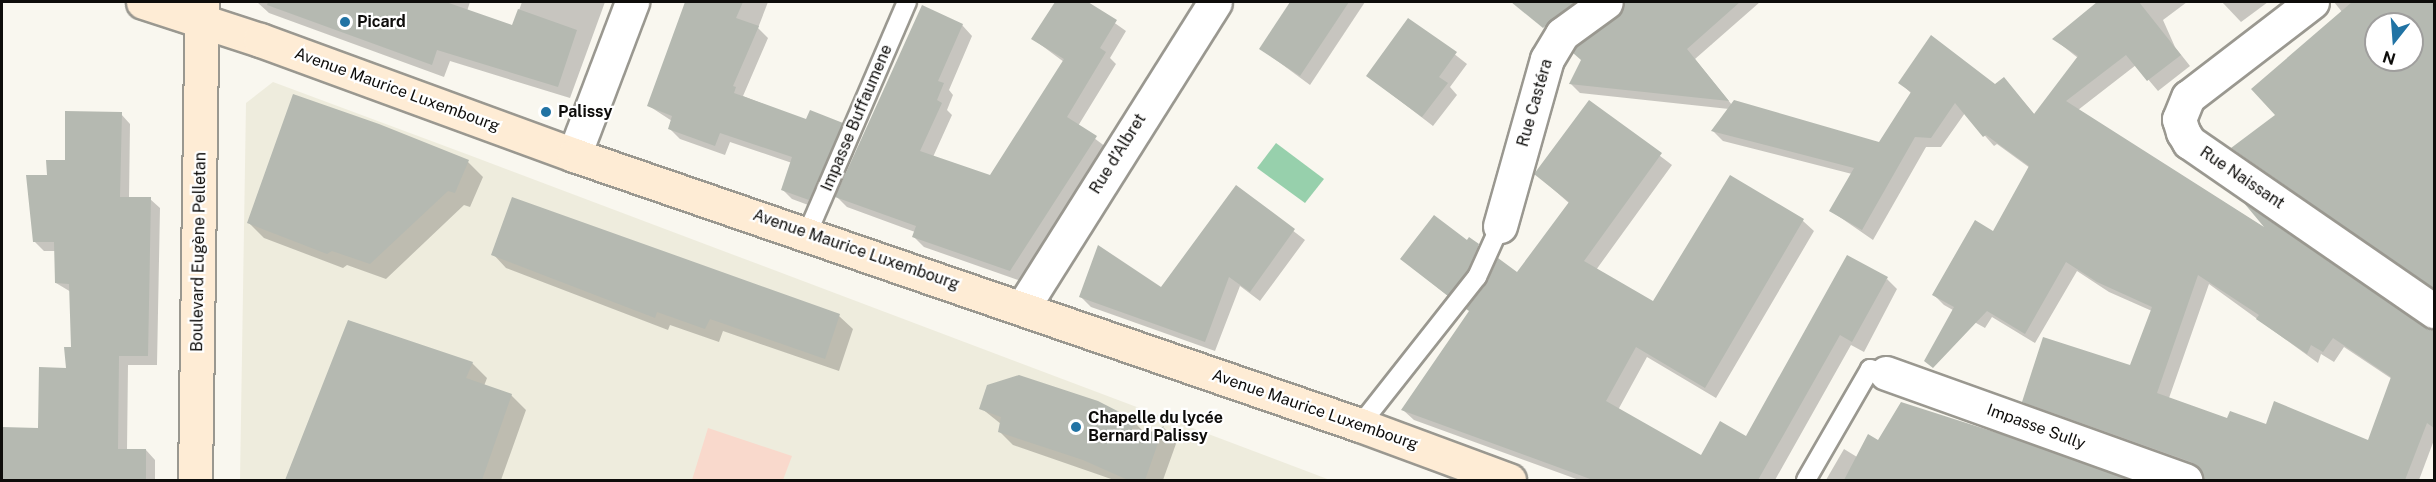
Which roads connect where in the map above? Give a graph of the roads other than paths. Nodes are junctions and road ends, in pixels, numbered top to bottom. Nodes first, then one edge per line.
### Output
1 (143, 2) edge
2 (632, 2) edge
3 (907, 2) edge
4 (1215, 2) edge
5 (1606, 2) edge
6 (2312, 2) edge
7 (202, 12) edge
8 (574, 155) junction
9 (1500, 226) joint
10 (807, 234) junction
11 (1023, 308) junction
12 (2434, 311) edge
13 (1886, 373) joint
14 (1360, 425) junction
15 (195, 480) edge
16 (1509, 480) edge
17 (1806, 480) edge
18 (2185, 480) edge

1 - 7 street, Avenue Maurice Luxembourg
2 - 8 street
3 - 10 lane, Impasse Buffaumene
4 - 11 street, Rue d’Albret
5 - 9 street, Rue Castéra
6 - 12 street, Rue Naissant
7 - 8 street, Avenue Maurice Luxembourg
7 - 15 street, Boulevard Eugène Pelletan
8 - 10 street, Avenue Maurice Luxembourg
9 - 14 lane
10 - 11 street, Avenue Maurice Luxembourg
11 - 14 street, Avenue Maurice Luxembourg
13 - 17 lane
13 - 18 street, Impasse Sully
14 - 16 street, Avenue Maurice Luxembourg

